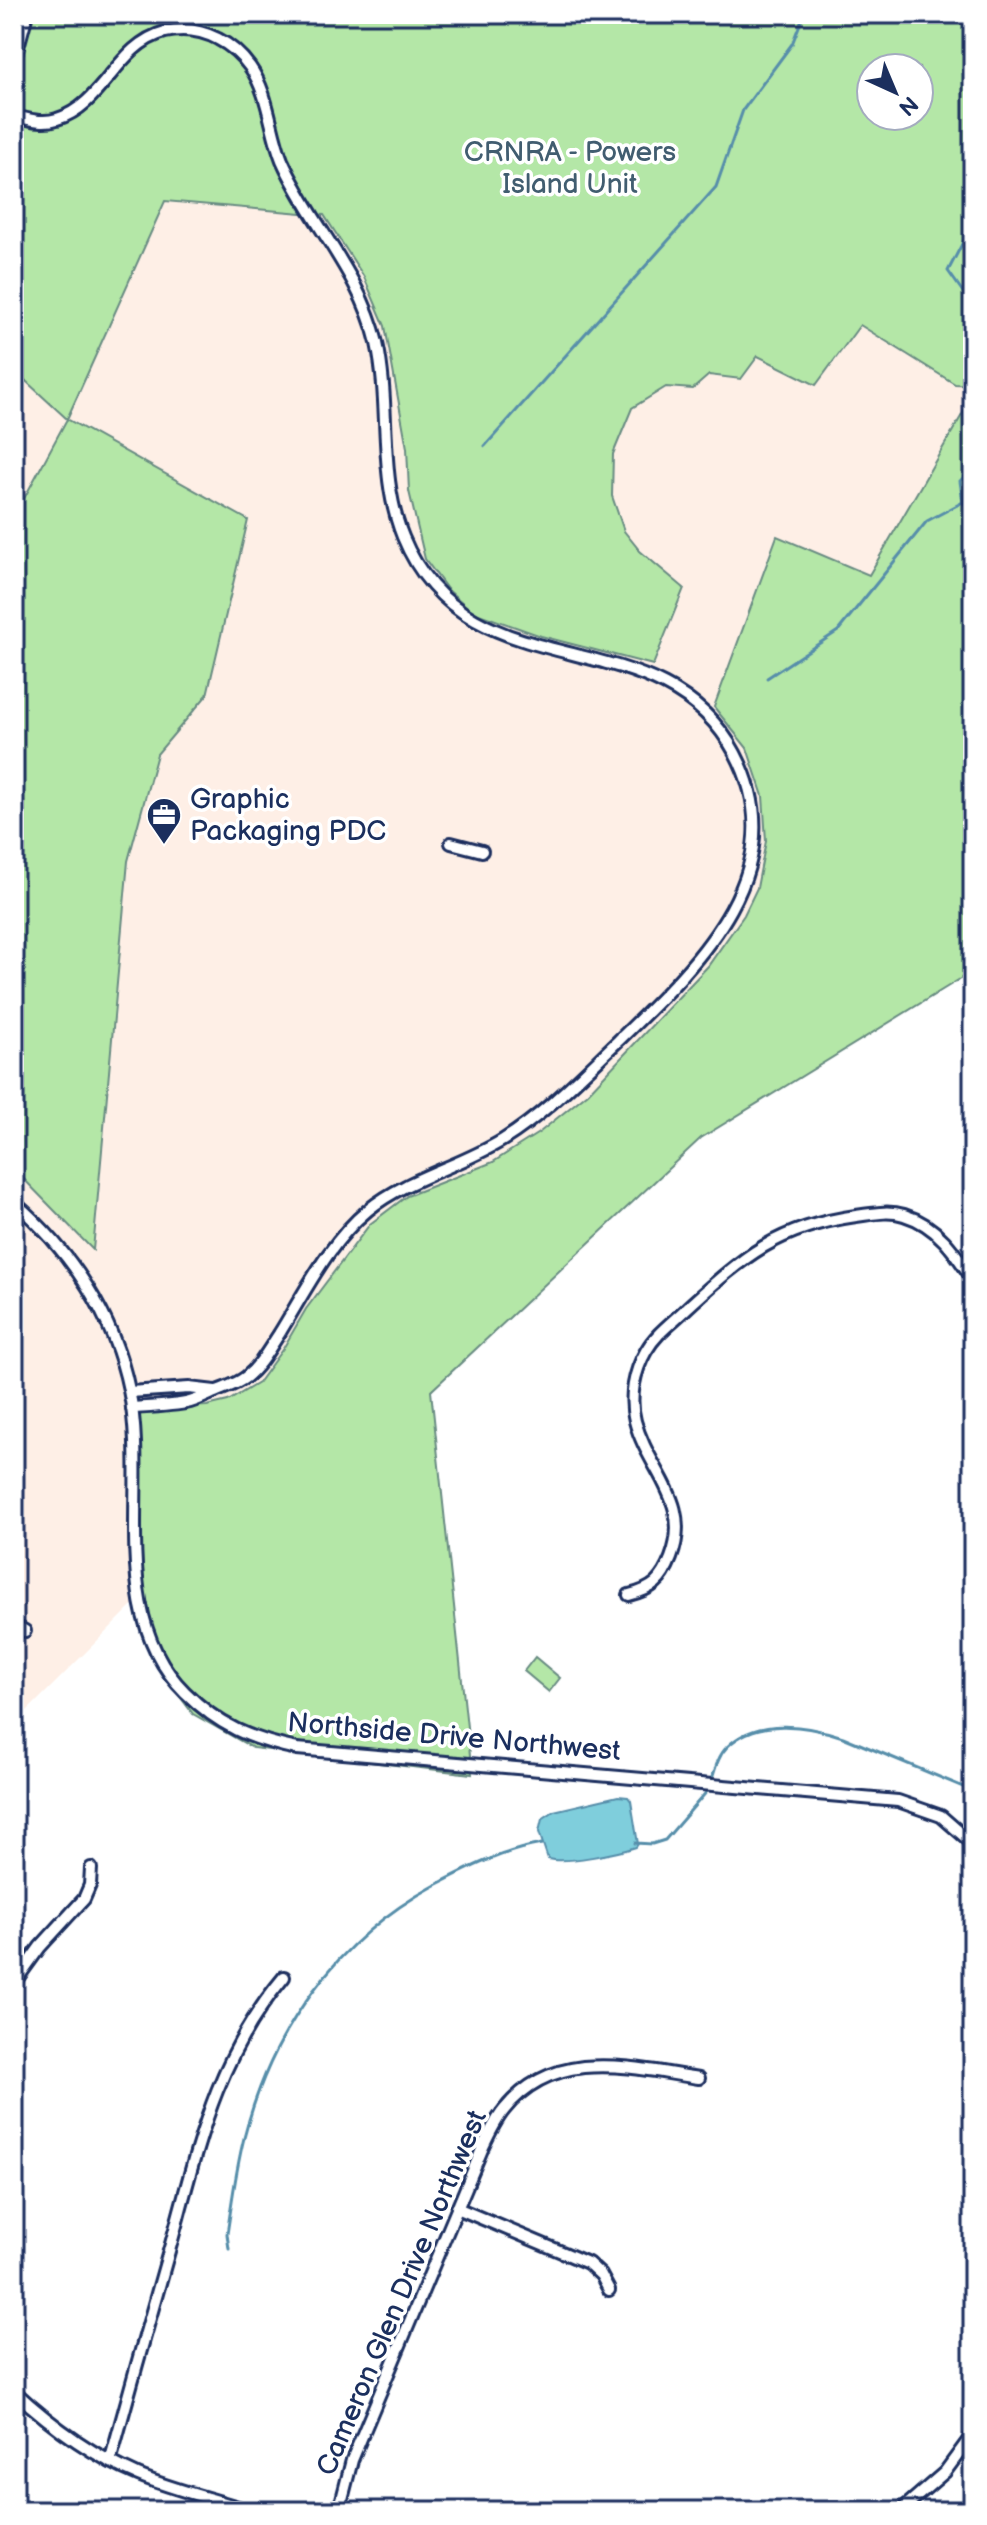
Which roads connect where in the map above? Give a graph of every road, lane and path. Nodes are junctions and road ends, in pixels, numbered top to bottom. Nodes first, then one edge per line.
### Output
1 (27, 14) edge
2 (14, 62) edge
3 (14, 116) edge
4 (451, 843) dead end
5 (482, 851) dead end
6 (14, 1202) edge
7 (973, 1280) edge
8 (217, 1391) junction
9 (130, 1392) junction
10 (132, 1408) junction
11 (629, 1595) dead end
12 (14, 1625) edge
13 (25, 1631) dead end
14 (973, 1844) edge
15 (91, 1868) dead end
16 (284, 1977) dead end
17 (14, 1983) edge
18 (699, 2078) dead end
19 (457, 2208) junction
20 (609, 2290) dead end
21 (14, 2391) edge
22 (973, 2434) edge
23 (110, 2462) junction
24 (251, 2511) edge
25 (339, 2511) edge
26 (900, 2511) edge

1 - 2 street
3 - 8 street
4 - 5 street
6 - 9 street, Northside Drive Northwest
7 - 11 street
8 - 9 street
8 - 10 street
9 - 10 street, Northside Drive Northwest
10 - 14 street, Northside Drive Northwest
12 - 13 street
15 - 17 street
16 - 23 street
18 - 19 street, Cameron Glen Drive Northwest
19 - 20 street
19 - 25 street, Cameron Glen Drive Northwest
21 - 23 street
22 - 26 street
23 - 24 street

